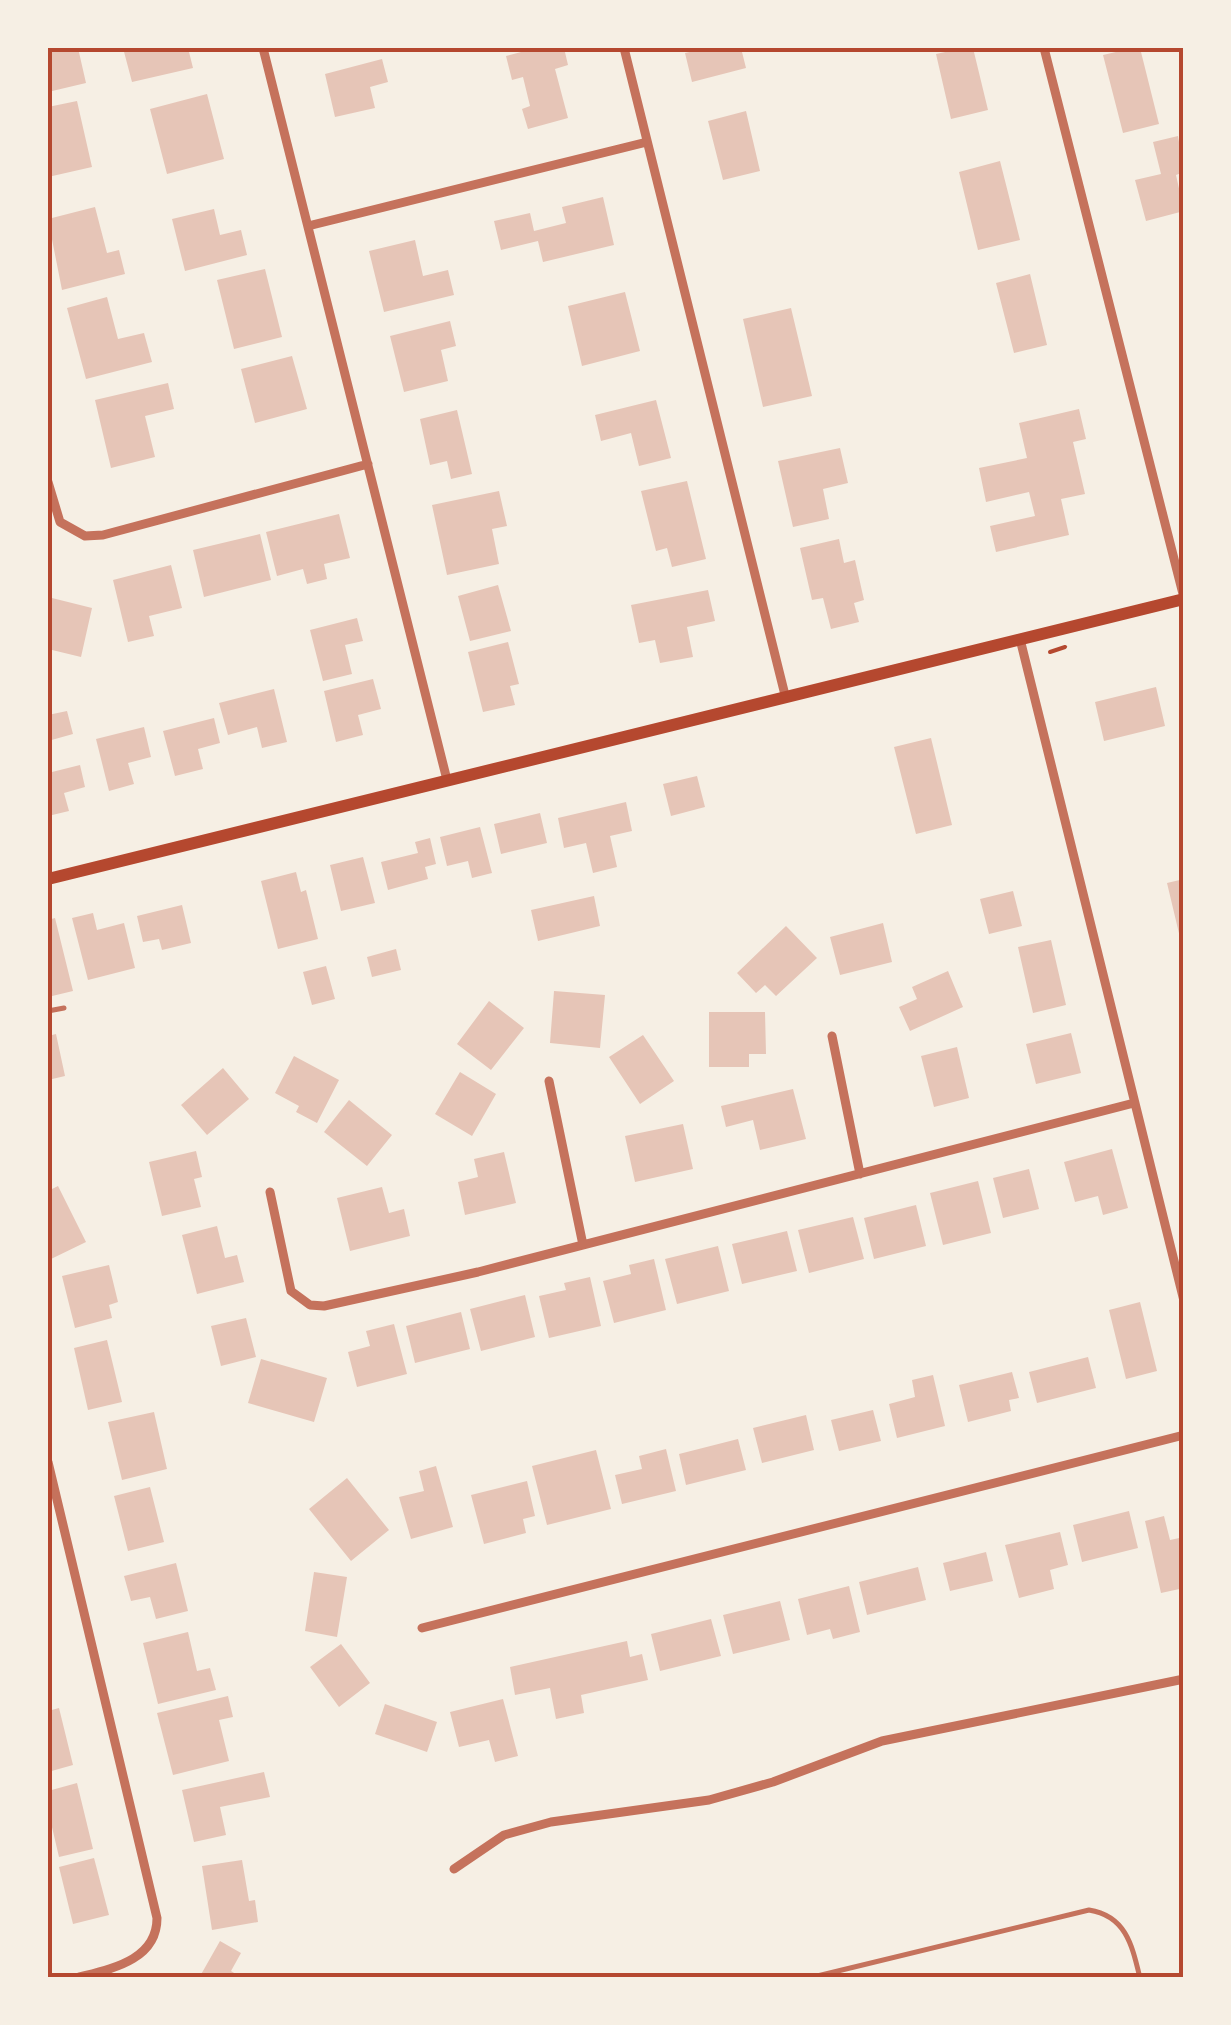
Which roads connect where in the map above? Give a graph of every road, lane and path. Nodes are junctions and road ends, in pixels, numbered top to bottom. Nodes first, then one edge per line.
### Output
1 (264, 48) edge
2 (624, 48) edge
3 (1044, 48) edge
4 (648, 142) junction
5 (308, 226) junction
6 (368, 464) junction
7 (48, 482) edge
8 (1184, 598) edge
9 (1020, 639) junction
10 (785, 695) junction
11 (447, 780) junction
12 (48, 879) edge
13 (64, 1008) dead end
14 (48, 1010) edge
15 (832, 1036) dead end
16 (548, 1082) dead end
17 (1134, 1103) junction
18 (860, 1174) junction
19 (270, 1192) dead end
20 (583, 1245) junction
21 (1184, 1302) edge
22 (1184, 1435) edge
23 (48, 1462) edge
24 (422, 1628) dead end
25 (1184, 1679) edge
26 (454, 1869) dead end
27 (76, 1978) edge
28 (808, 1978) edge
29 (1140, 1978) edge

1 - 5 street
2 - 4 street
3 - 8 street
4 - 5 street
4 - 10 street
5 - 6 street
6 - 7 street
6 - 11 street
8 - 9 main road
9 - 10 main road
9 - 17 street
10 - 11 main road
11 - 12 main road
13 - 14 lane
15 - 18 street
16 - 20 street
17 - 18 street
17 - 21 street
18 - 20 street
19 - 20 street
22 - 24 street
23 - 27 street
25 - 26 street
28 - 29 lane

